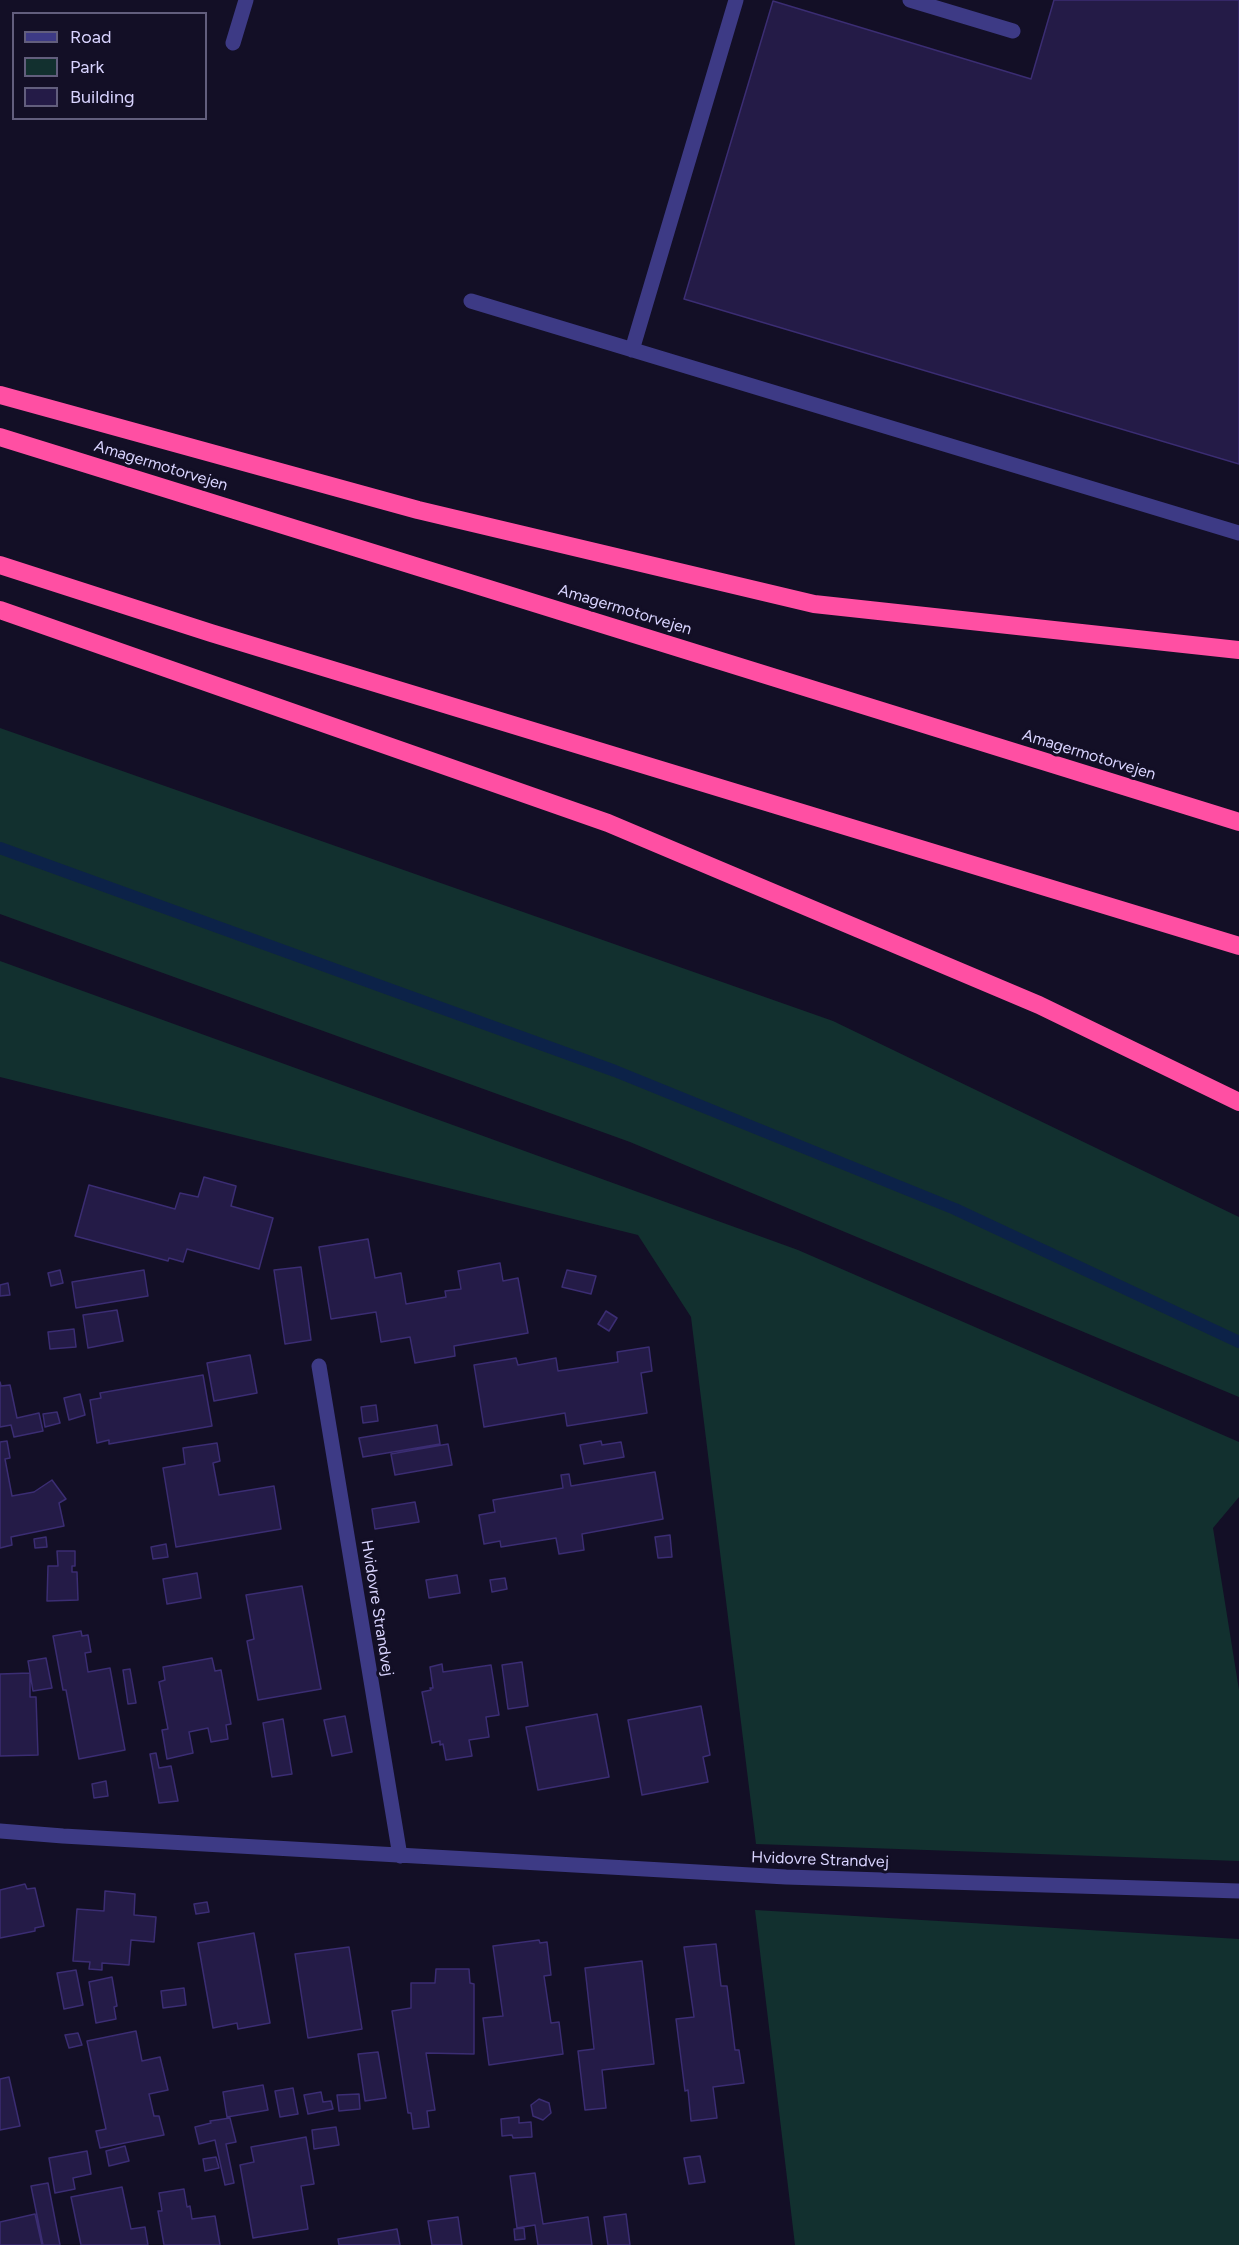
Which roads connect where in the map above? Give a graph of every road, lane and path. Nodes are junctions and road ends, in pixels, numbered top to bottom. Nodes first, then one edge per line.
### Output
1 (246, 0) edge
2 (736, 0) edge
3 (910, 0) edge
4 (1013, 31) dead end
5 (232, 43) dead end
6 (471, 301) dead end
7 (632, 350) junction
8 (0, 395) edge
9 (0, 436) edge
10 (1239, 534) edge
11 (0, 565) edge
12 (0, 610) edge
13 (1239, 650) edge
14 (1239, 822) edge
15 (1239, 946) edge
16 (1239, 1102) edge
17 (319, 1366) dead end
18 (0, 1831) edge
19 (400, 1856) junction
20 (1239, 1891) edge

1 - 5 street
2 - 7 street
3 - 4 street
6 - 7 street
7 - 10 street
8 - 13 highway
9 - 14 highway, Amagermotorvejen
11 - 15 highway
12 - 16 highway
17 - 19 street, Hvidovre Strandvej
18 - 19 street, Hvidovre Strandvej
19 - 20 street, Hvidovre Strandvej

